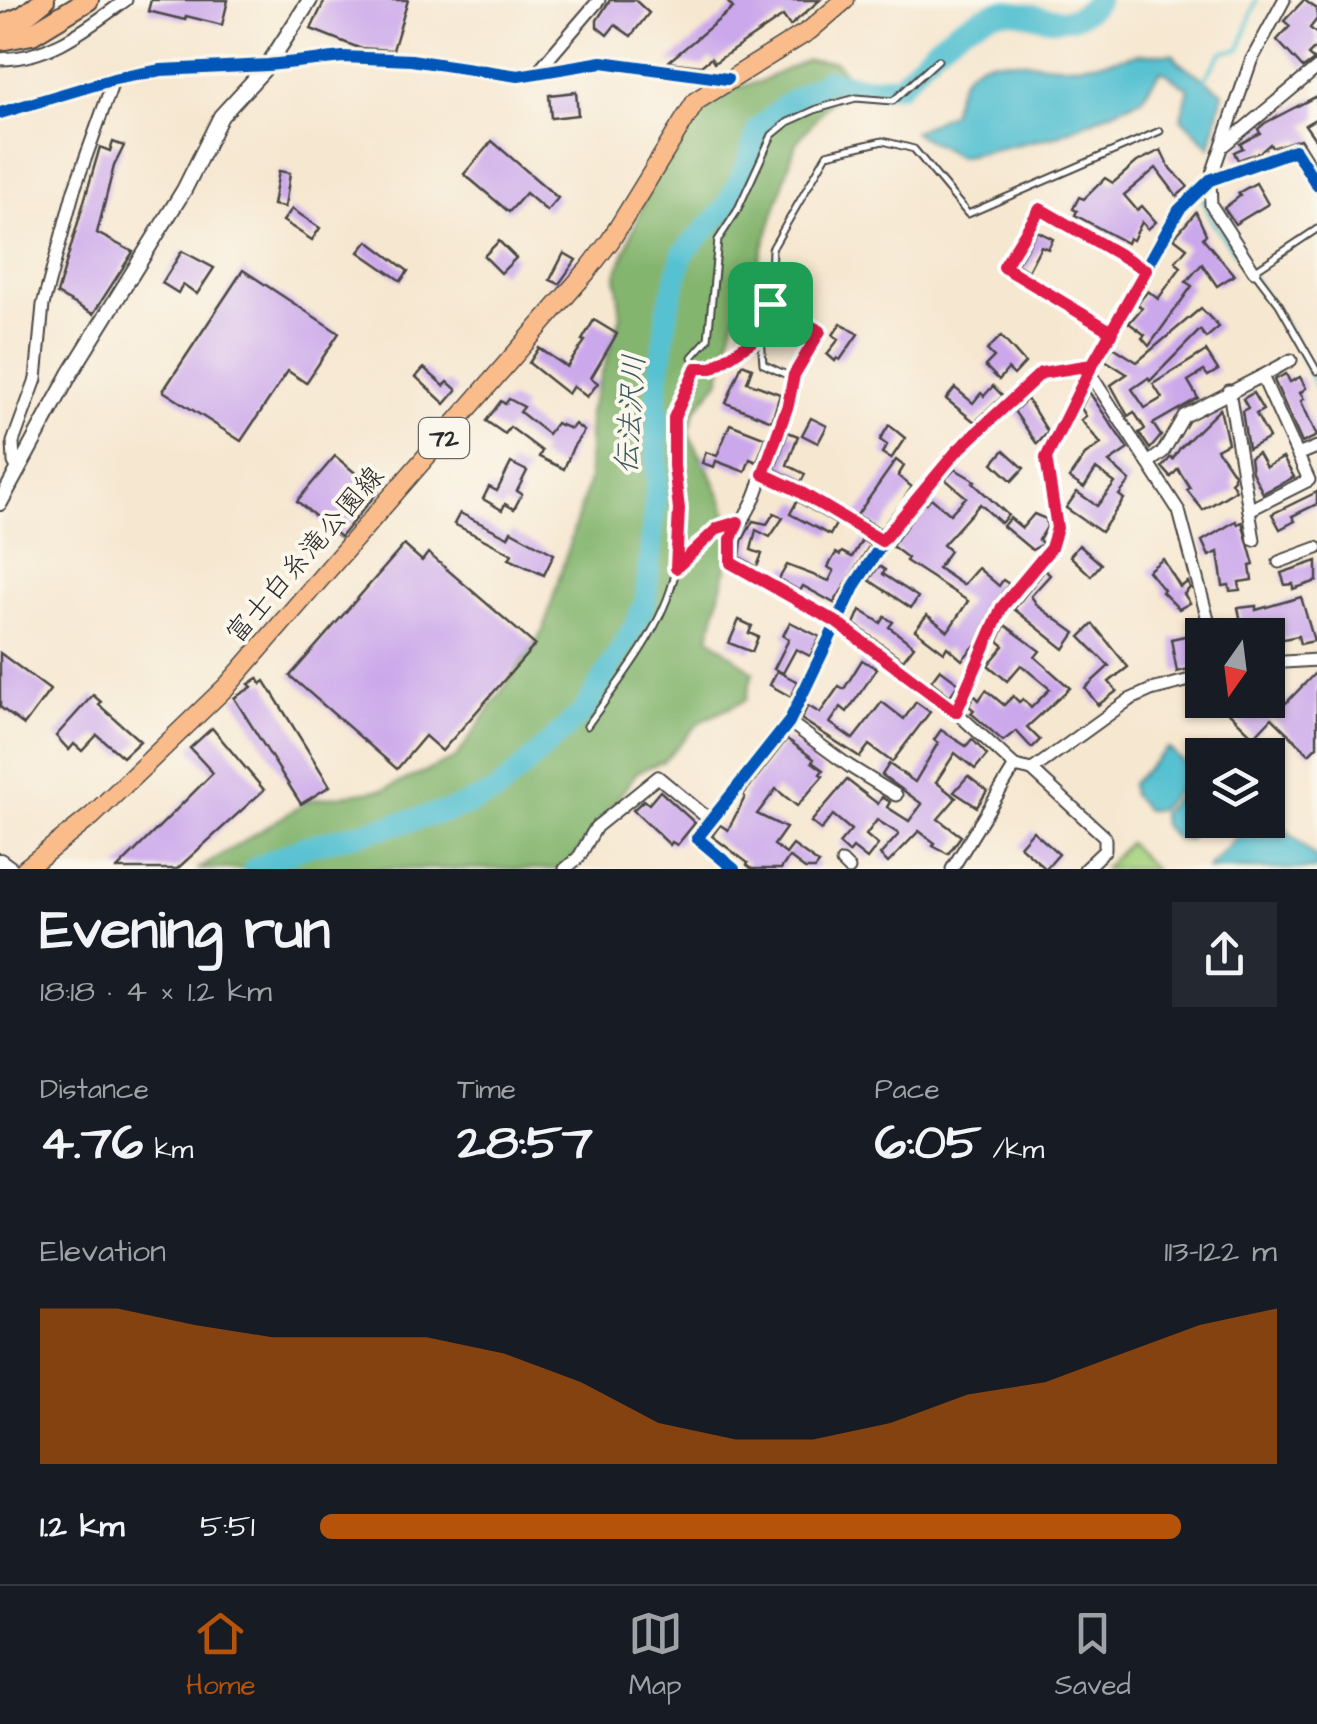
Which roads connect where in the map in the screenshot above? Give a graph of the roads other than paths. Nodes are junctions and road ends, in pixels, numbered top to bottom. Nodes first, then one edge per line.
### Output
1 (44, 0) edge
2 (88, 0) edge
3 (126, 0) edge
4 (310, 0) edge
5 (600, 0) edge
6 (845, 0) edge
7 (1284, 0) edge
8 (0, 26) edge
9 (0, 40) edge
10 (0, 59) edge
11 (938, 60) dead end
12 (268, 65) junction
13 (1317, 68) edge
14 (538, 72) junction
15 (114, 79) junction
16 (727, 79) junction
17 (0, 113) edge
18 (1160, 132) dead end
19 (1222, 146) junction
20 (1210, 180) junction
21 (1317, 185) edge
22 (1317, 229) edge
23 (1146, 270) junction
24 (1254, 271) junction
25 (770, 304) junction
26 (1112, 332) junction
27 (760, 336) junction
28 (1291, 360) dead end
29 (696, 368) junction
30 (1090, 369) junction
31 (1317, 372) edge
32 (1262, 376) junction
33 (794, 378) junction
34 (1230, 391) junction
35 (1317, 446) edge
36 (1300, 454) junction
37 (1148, 463) junction
38 (19, 470) junction
39 (763, 474) junction
40 (0, 503) edge
41 (1249, 510) junction
42 (738, 522) junction
43 (1254, 540) dead end
44 (882, 541) junction
45 (1317, 548) edge
46 (1279, 562) dead end
47 (676, 568) junction
48 (1207, 618) edge
49 (836, 622) junction
50 (1317, 660) edge
51 (1285, 662) edge
52 (1185, 681) edge
53 (956, 712) junction
54 (790, 722) junction
55 (587, 726) dead end
56 (1015, 766) junction
57 (1032, 770) junction
58 (896, 795) dead end
59 (710, 820) junction
60 (0, 861) edge
61 (11, 869) edge
62 (25, 869) edge
63 (564, 869) edge
64 (734, 869) edge
65 (952, 869) edge
66 (1085, 869) edge

1 - 8 highway
2 - 9 highway
3 - 10 street
4 - 12 street
5 - 14 street
6 - 16 main road, 富士白糸滝公園線 / 72
7 - 19 street
11 - 29 lane
12 - 14 street
12 - 15 street
12 - 38 street
13 - 19 street
14 - 16 street
15 - 17 street
15 - 38 street
16 - 62 main road, 富士白糸滝公園線 / 72
18 - 25 lane
19 - 20 street
20 - 21 street
20 - 23 street
20 - 24 street
22 - 24 lane
23 - 26 street
23 - 26 street
24 - 31 lane
25 - 27 lane
25 - 33 street
26 - 30 street
27 - 29 lane
27 - 33 lane
28 - 32 street
29 - 47 lane
30 - 37 street
30 - 44 street
30 - 53 street
32 - 34 street
32 - 36 street
33 - 39 street
34 - 37 street
34 - 41 street
35 - 36 street
36 - 41 street
37 - 48 street
38 - 40 street
39 - 42 street
39 - 44 street
41 - 43 street
42 - 47 lane
42 - 49 street
44 - 49 street
45 - 46 street
47 - 55 lane
49 - 53 street
49 - 54 street
50 - 51 street
52 - 57 street
53 - 56 street
54 - 58 street
54 - 59 street
56 - 57 street
56 - 65 street
57 - 66 street
59 - 63 street
59 - 64 street
60 - 61 street

